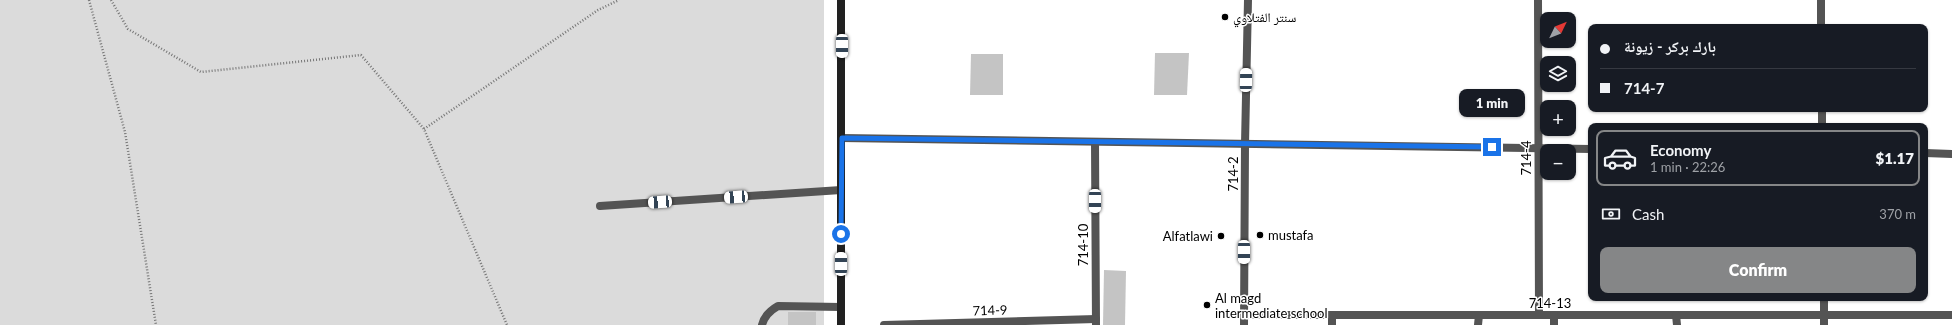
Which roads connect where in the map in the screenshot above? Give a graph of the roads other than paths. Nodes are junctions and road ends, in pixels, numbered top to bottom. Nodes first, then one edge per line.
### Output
1 (842, 0) edge
2 (1248, 0) edge
3 (1538, 0) edge
4 (1821, 0) edge
5 (1821, 24) edge
6 (1822, 112) edge
7 (1822, 123) edge
8 (842, 138) junction
9 (1095, 142) junction
10 (1245, 144) junction
11 (1538, 148) junction
12 (1588, 148) edge
13 (1928, 153) edge
14 (1952, 154) edge
15 (842, 190) junction
16 (600, 206) dead end
17 (1824, 301) edge
18 (841, 307) junction
19 (1244, 315) junction
20 (1332, 315) junction
21 (1480, 315) junction
22 (1539, 315) junction
23 (1554, 315) junction
24 (1676, 315) junction
25 (1824, 315) junction
26 (1952, 316) edge
27 (1096, 322) edge
28 (762, 325) edge
29 (841, 325) edge
30 (884, 325) edge
31 (1244, 325) edge
32 (1332, 325) edge
33 (1478, 325) edge
34 (1554, 325) edge
35 (1676, 325) edge
36 (1824, 325) edge

1 - 8 main road
2 - 10 street, 714-2
3 - 11 street, 714-4
4 - 5 street
6 - 7 street
8 - 9 street
8 - 15 main road
9 - 10 street
9 - 27 street, 714-10
10 - 11 street
10 - 19 street, 714-2
11 - 12 street
11 - 22 street, 714-4
13 - 14 street
15 - 16 street
15 - 18 main road
17 - 25 street
18 - 28 street
18 - 29 main road
19 - 20 street, 714-13
19 - 31 street, 714-2
20 - 21 street, 714-13
20 - 32 street
21 - 22 street, 714-13
21 - 33 street
22 - 23 street, 714-13
23 - 24 street, 714-13
23 - 34 street
24 - 25 street, 714-13
24 - 35 street
25 - 26 street, 714-13
25 - 36 street
27 - 30 street, 714-9

